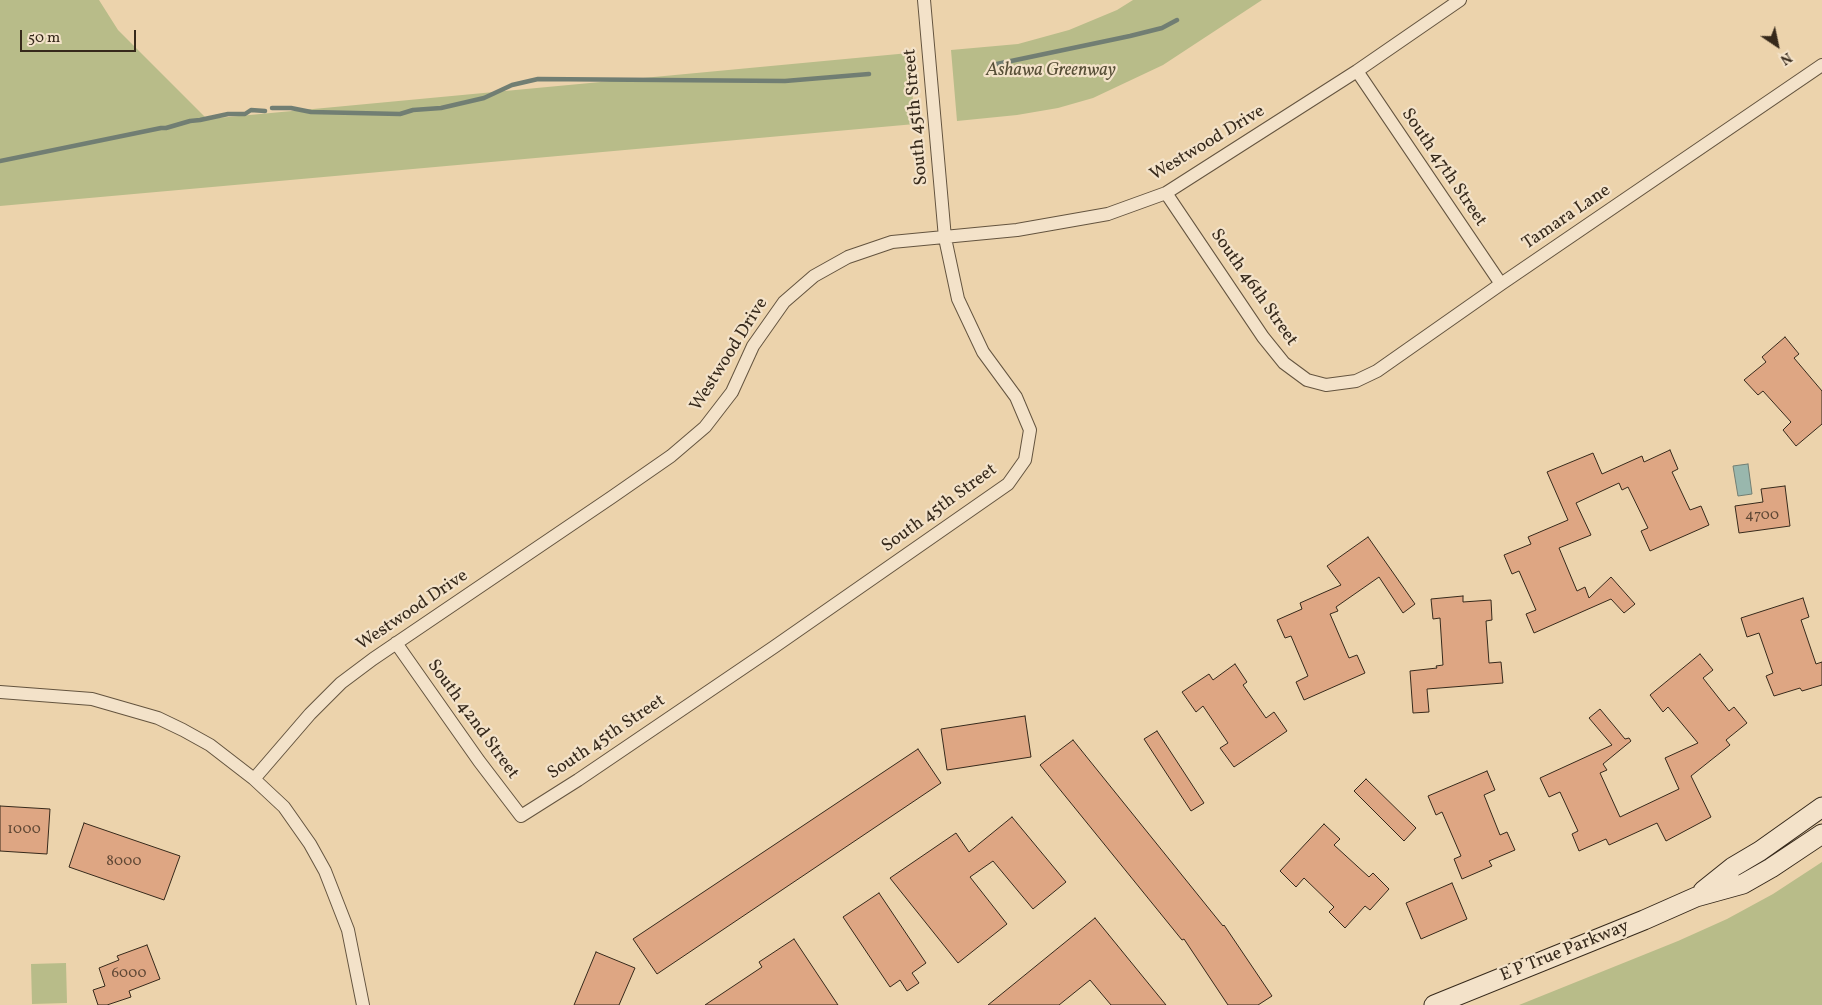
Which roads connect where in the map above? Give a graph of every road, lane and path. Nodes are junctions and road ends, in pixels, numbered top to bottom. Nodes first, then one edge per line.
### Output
1 (924, 0) edge
2 (1460, 0) edge
3 (1822, 65) edge
4 (1357, 71) junction
5 (1166, 193) junction
6 (945, 238) junction
7 (1501, 284) junction
8 (1326, 385) joint
9 (396, 643) junction
10 (0, 692) edge
11 (254, 779) junction
12 (1822, 807) edge
13 (521, 816) joint
14 (1822, 834) edge
15 (1696, 897) junction
16 (363, 1005) edge
17 (1434, 1005) edge

1 - 6 street, South 45th Street
2 - 4 street, Westwood Drive
3 - 7 street, Tamara Lane
4 - 5 street, Westwood Drive
4 - 7 street, South 47th Street
5 - 6 street, Westwood Drive
5 - 8 street, South 46th Street
6 - 9 street, Westwood Drive
6 - 13 street, South 45th Street
7 - 8 street, Tamara Lane
9 - 11 street, Westwood Drive
9 - 13 street, South 42nd Street
10 - 11 street
11 - 16 street
12 - 15 main road
14 - 15 main road
15 - 17 main road, E P True Parkway

